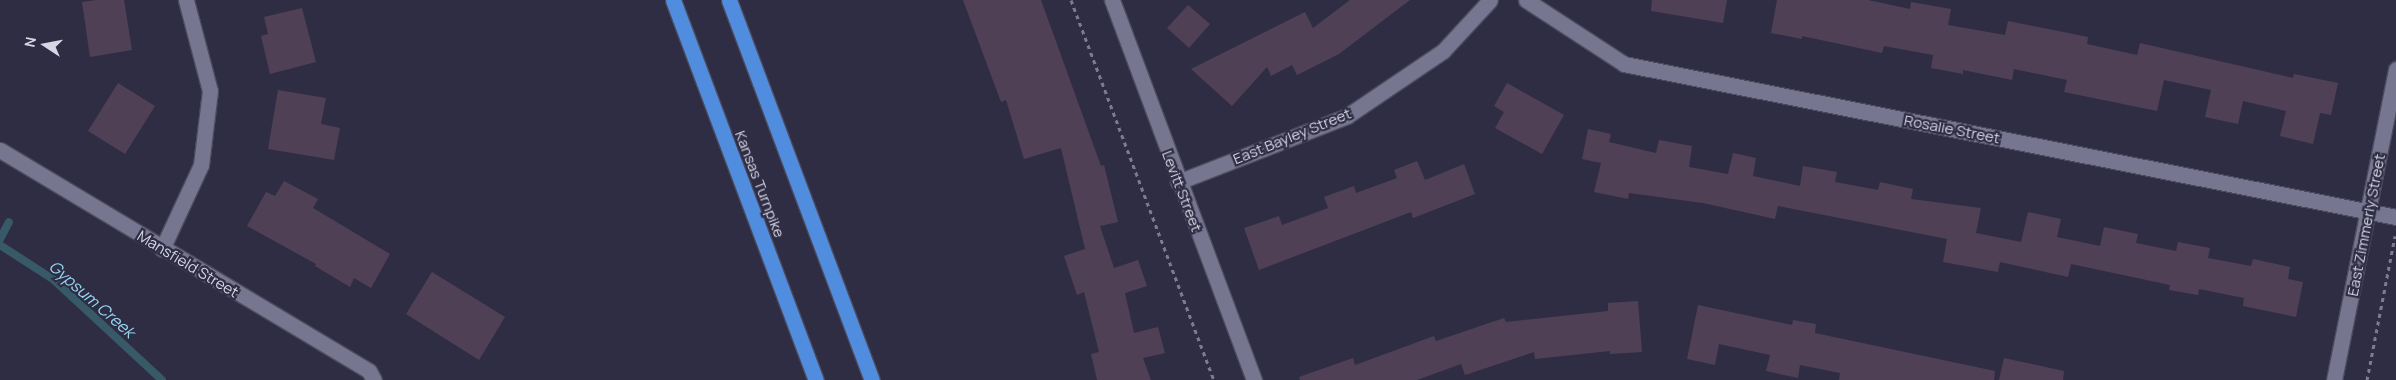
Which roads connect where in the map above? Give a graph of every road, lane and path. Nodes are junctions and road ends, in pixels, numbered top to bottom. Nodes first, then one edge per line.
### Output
1 (186, 0) edge
2 (673, 0) edge
3 (729, 0) edge
4 (1071, 0) edge
5 (1112, 0) edge
6 (1490, 0) edge
7 (1526, 0) edge
8 (2396, 69) edge
9 (0, 150) edge
10 (1178, 182) junction
11 (2369, 211) junction
12 (2396, 217) edge
13 (2396, 229) edge
14 (162, 249) junction
15 (374, 380) edge
16 (816, 380) edge
17 (872, 380) edge
18 (1214, 380) edge
19 (1254, 380) edge
20 (2334, 380) edge
21 (2367, 380) edge

1 - 14 street
2 - 16 highway, Kansas Turnpike
3 - 17 highway
4 - 18 path
5 - 10 street, Levitt Street
6 - 10 street, East Bayley Street
7 - 11 street, Rosalie Street
8 - 11 street, East Zimmerly Street
9 - 14 street, Mansfield Street
10 - 19 street, Levitt Street
11 - 12 street, Rosalie Street
11 - 20 street, East Zimmerly Street
13 - 21 path
14 - 15 street, Mansfield Street

